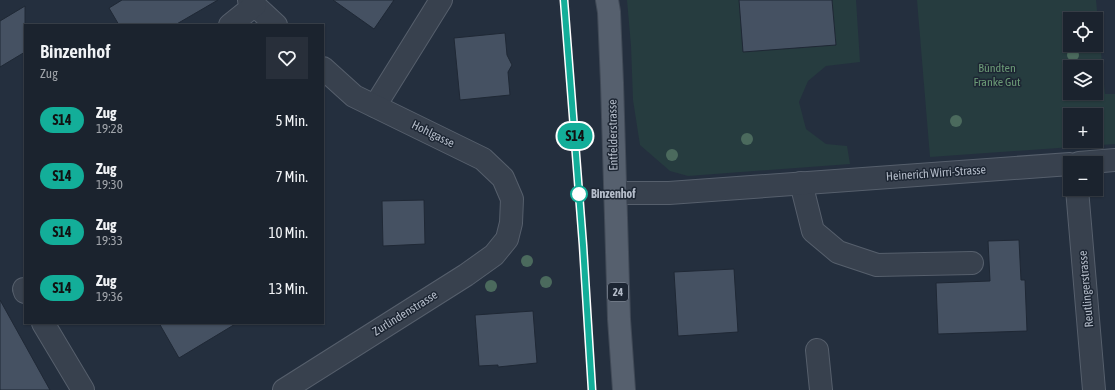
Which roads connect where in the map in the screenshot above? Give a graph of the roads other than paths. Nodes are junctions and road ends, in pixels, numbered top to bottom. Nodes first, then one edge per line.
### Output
1 (441, 0) edge
2 (607, 0) edge
3 (252, 3) edge
4 (231, 24) edge
5 (275, 24) edge
6 (324, 69) edge
7 (375, 106) junction
8 (1115, 160) edge
9 (1103, 161) edge
10 (1063, 164) edge
11 (801, 183) junction
12 (615, 193) junction
13 (1078, 196) edge
14 (511, 223) joint
15 (972, 264) dead end
16 (45, 324) edge
17 (817, 350) dead end
18 (83, 390) edge
19 (284, 390) edge
20 (624, 390) edge
21 (821, 390) edge
22 (1094, 390) edge

1 - 7 street
2 - 12 main road, Entfelderstrasse / 24
3 - 4 street
3 - 5 street
6 - 7 street, Hohlgasse
7 - 14 street, Hohlgasse
8 - 9 street
10 - 11 street, Heinerich Wirri-Strasse
11 - 12 street, Heinerich Wirri-Strasse
11 - 15 street
12 - 20 main road, Entfelderstrasse / 24
13 - 22 street, Reutlingerstrasse
14 - 19 street, Zurlindenstrasse
16 - 18 street
17 - 21 street

